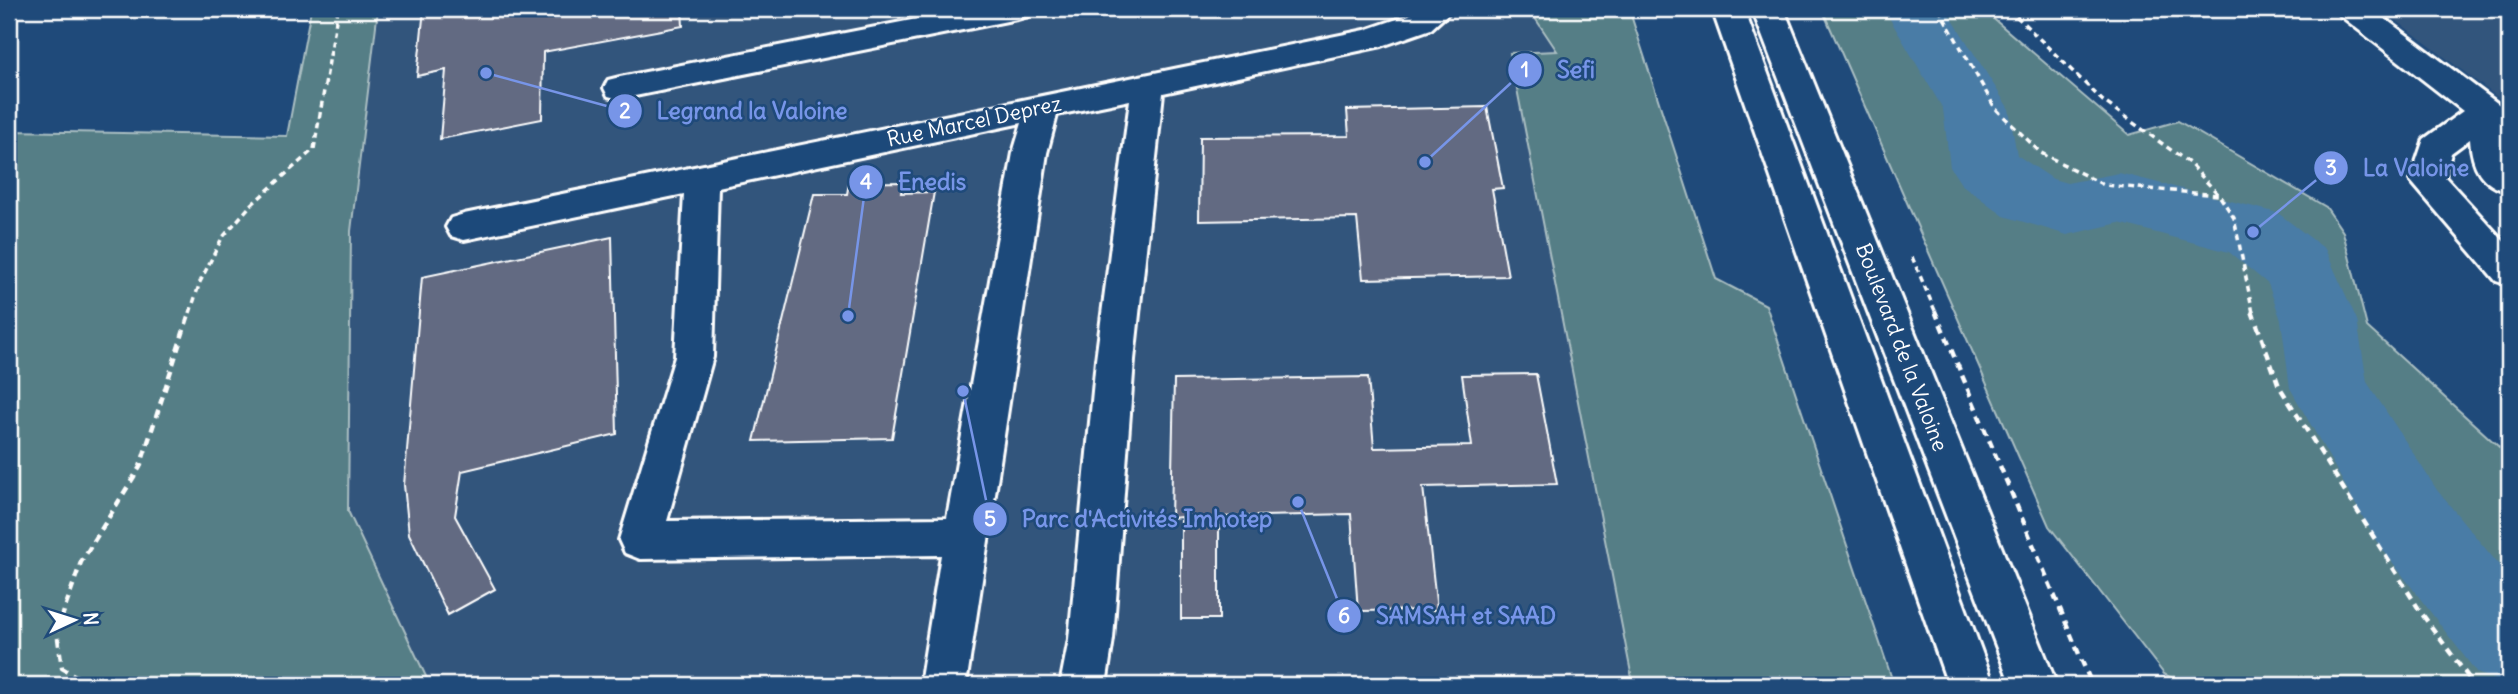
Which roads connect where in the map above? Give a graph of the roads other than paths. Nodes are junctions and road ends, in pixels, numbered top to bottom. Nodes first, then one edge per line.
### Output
1 (1017, 9) edge
2 (1437, 9) edge
3 (1728, 9) edge
4 (1768, 9) edge
5 (2353, 9) edge
6 (1148, 84) junction
7 (620, 88) dead end
8 (1043, 106) junction
9 (2497, 121) edge
10 (699, 178) junction
11 (2509, 180) edge
12 (464, 227) dead end
13 (2509, 271) edge
14 (965, 536) junction
15 (943, 685) edge
16 (1083, 685) edge
17 (1971, 685) edge
18 (2034, 685) edge

1 - 7 street
2 - 6 street, Rue Marcel Deprez
3 - 17 street
4 - 18 street, Boulevard de la Valoine
5 - 9 street
6 - 8 street, Rue Marcel Deprez
6 - 16 street
8 - 10 street, Rue Marcel Deprez
8 - 14 street
9 - 11 street
9 - 13 street
10 - 12 street, Rue Marcel Deprez
10 - 14 street
14 - 15 street

